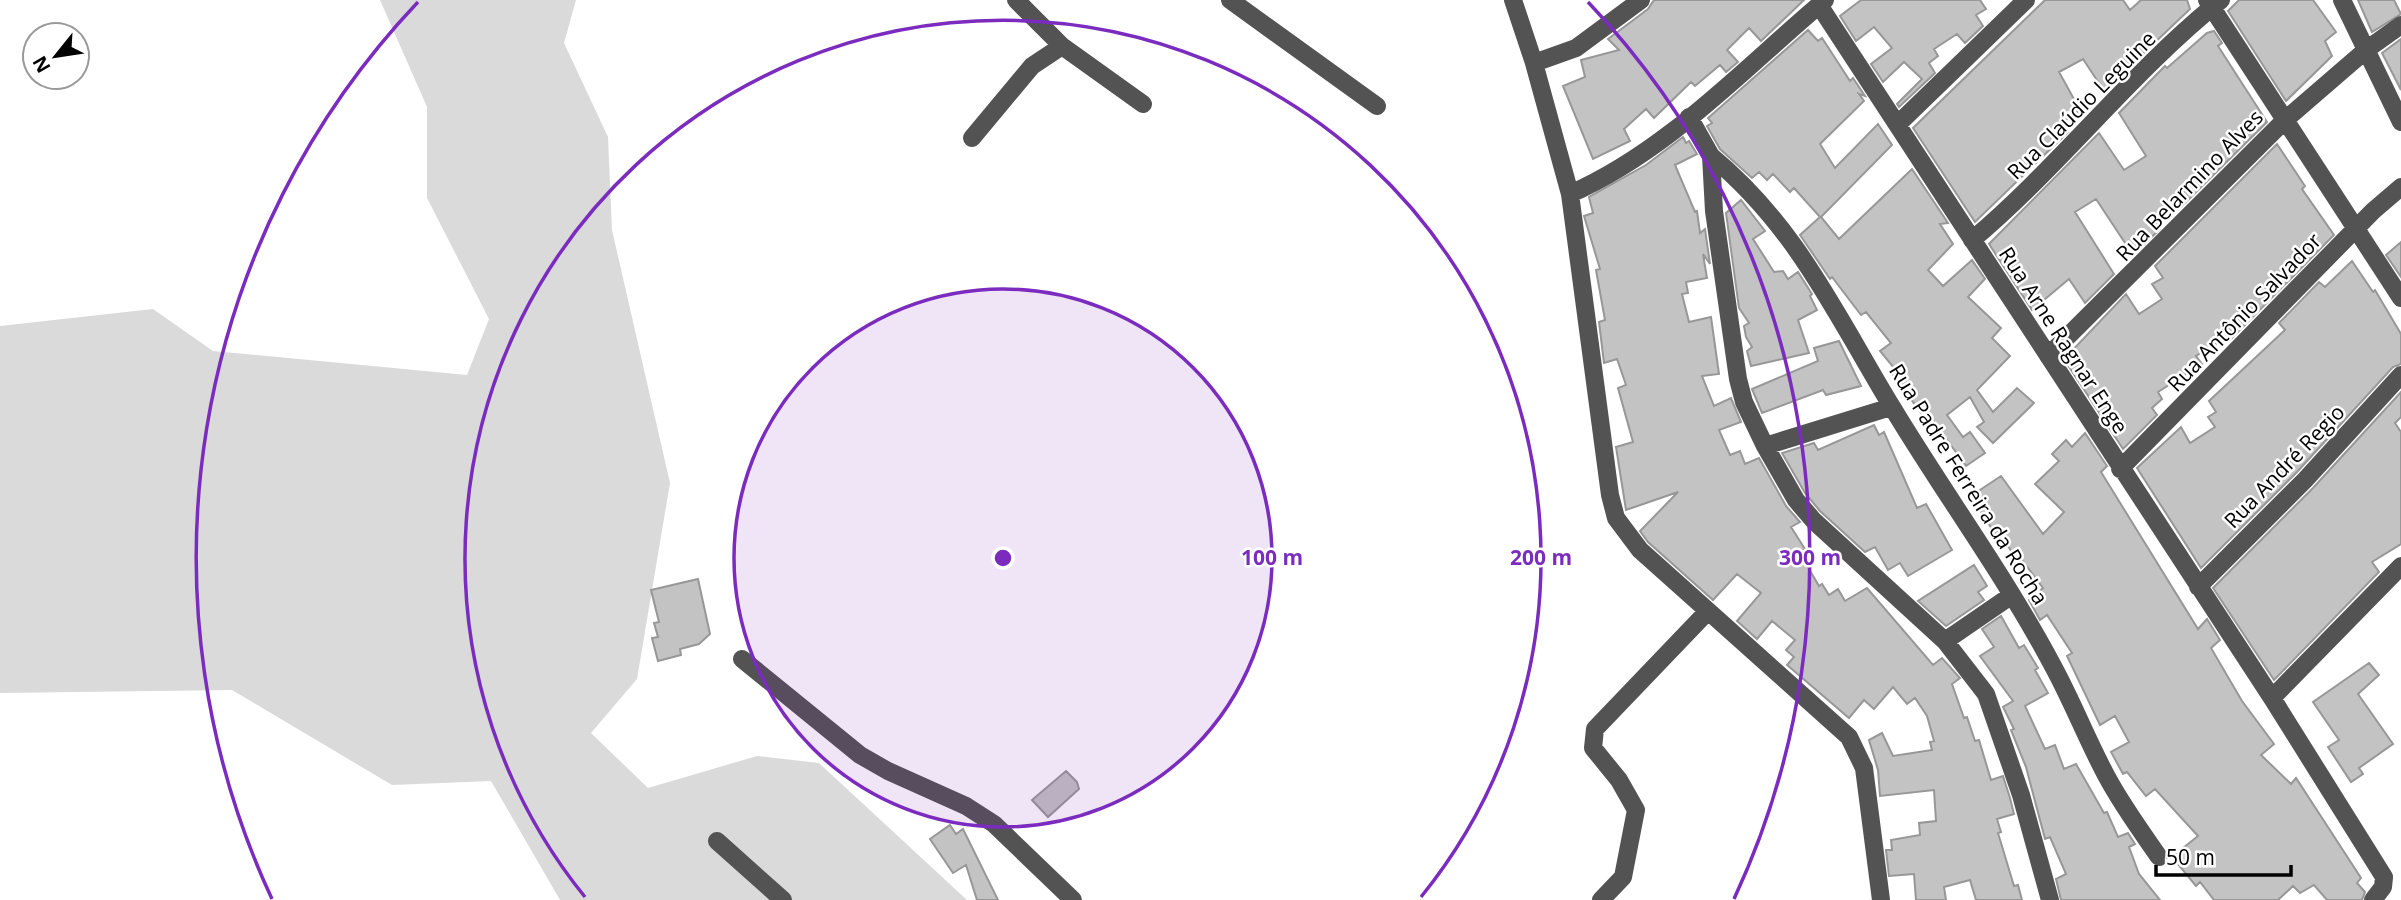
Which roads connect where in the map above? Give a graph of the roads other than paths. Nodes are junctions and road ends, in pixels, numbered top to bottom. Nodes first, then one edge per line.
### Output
1 (1016, 0) edge
2 (1230, 0) edge
3 (1513, 0) edge
4 (1641, 0) edge
5 (2026, 0) edge
6 (2342, 0) edge
7 (1822, 2) edge
8 (2213, 3) edge
9 (2401, 25) edge
10 (1062, 46) junction
11 (2366, 50) junction
12 (1534, 63) junction
13 (1143, 104) dead end
14 (1377, 106) dead end
15 (1689, 117) junction
16 (2285, 120) junction
17 (2401, 122) edge
18 (1898, 124) junction
19 (972, 138) dead end
20 (1711, 156) junction
21 (2401, 187) edge
22 (1570, 194) junction
23 (2355, 229) junction
24 (1972, 240) junction
25 (2401, 298) edge
26 (2048, 356) junction
27 (2401, 375) edge
28 (1892, 407) junction
29 (1765, 446) junction
30 (2120, 469) junction
31 (2401, 566) edge
32 (2198, 587) junction
33 (2012, 594) junction
34 (1708, 611) junction
35 (1945, 641) junction
36 (742, 659) dead end
37 (2272, 698) junction
38 (717, 841) dead end
39 (2159, 857) dead end
40 (783, 900) edge
41 (1073, 900) edge
42 (1601, 900) edge
43 (1881, 900) edge
44 (2050, 900) edge
45 (2373, 900) edge

1 - 10 street
2 - 14 street
3 - 12 street
4 - 12 street
5 - 18 street
6 - 11 street
7 - 15 street
7 - 18 street, Rua Arne Ragnar Enge
8 - 16 street
8 - 24 street, Rua Claúdio Leguine
9 - 11 street, Rua Belarmino Alves
10 - 13 street
10 - 19 street
11 - 16 street, Rua Belarmino Alves
11 - 17 street
12 - 22 street
15 - 20 street, Rua Padre Ferreira da Rocha
15 - 22 street
16 - 23 street
16 - 26 street, Rua Belarmino Alves
18 - 24 street, Rua Arne Ragnar Enge
20 - 28 street, Rua Padre Ferreira da Rocha
20 - 29 street, Rua Padre Ferreira da Rocha
21 - 23 street, Rua Antônio Salvador
22 - 34 street
23 - 25 street
23 - 30 street, Rua Antônio Salvador
24 - 26 street, Rua Arne Ragnar Enge
26 - 30 street, Rua Arne Ragnar Enge
27 - 32 street, Rua André Regio
28 - 29 street
28 - 33 street, Rua Padre Ferreira da Rocha
29 - 35 street, Rua Padre Ferreira da Rocha
30 - 32 street, Rua Arne Ragnar Enge
31 - 37 street
32 - 37 street, Rua Arne Ragnar Enge
33 - 35 street
33 - 39 street, Rua Padre Ferreira da Rocha
34 - 42 street
34 - 43 street
35 - 44 street, Rua Padre Ferreira da Rocha
36 - 41 street
37 - 45 street, Rua Arne Ragnar Enge
38 - 40 street

